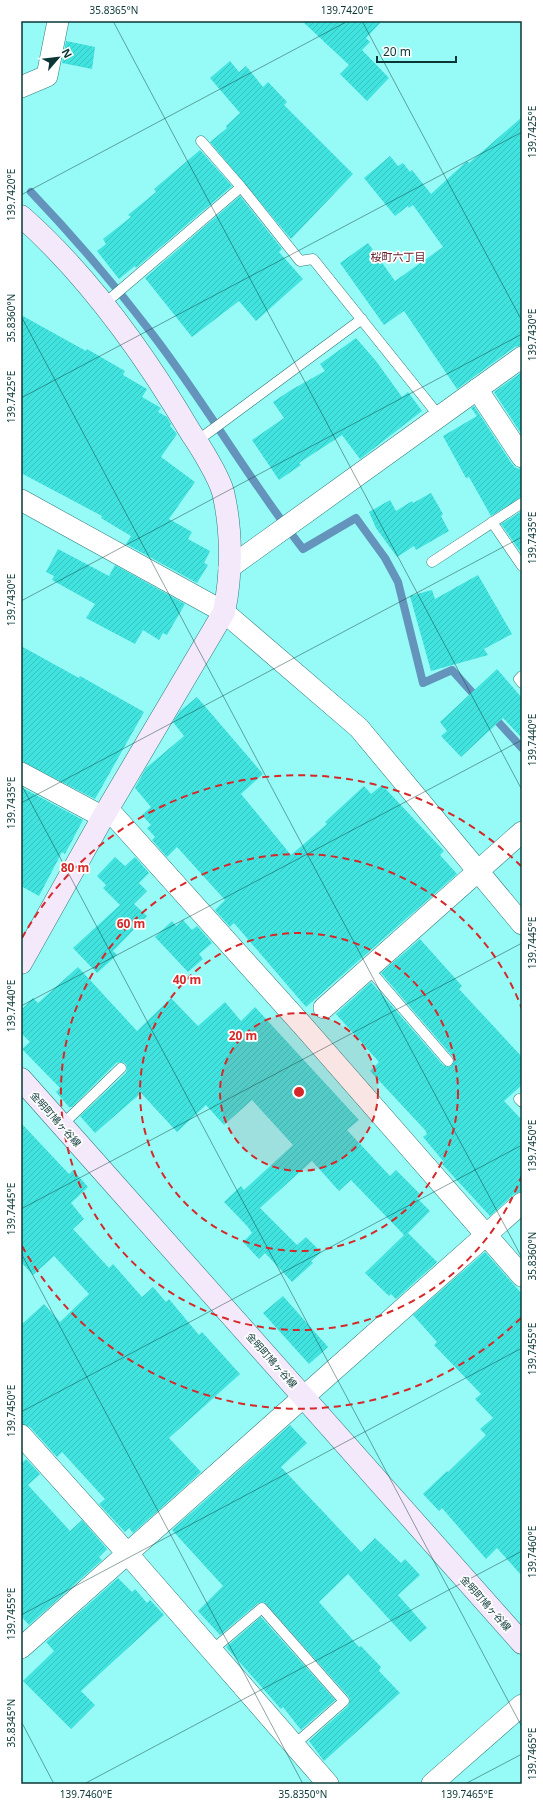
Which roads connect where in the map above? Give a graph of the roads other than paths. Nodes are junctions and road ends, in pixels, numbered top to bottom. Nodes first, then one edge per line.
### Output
1 (58, 21) edge
2 (21, 87) edge
3 (201, 141) dead end
4 (241, 187) junction
5 (21, 216) edge
6 (104, 304) junction
7 (362, 319) junction
8 (522, 356) edge
9 (477, 389) junction
10 (439, 416) junction
11 (197, 442) junction
12 (522, 457) edge
13 (21, 500) edge
14 (522, 503) edge
15 (492, 522) junction
16 (432, 562) dead end
17 (522, 566) edge
18 (229, 568) junction
19 (224, 612) junction
20 (522, 676) edge
21 (522, 683) edge
22 (21, 773) edge
23 (106, 813) junction
24 (522, 832) edge
25 (476, 870) junction
26 (522, 924) edge
27 (21, 963) edge
28 (368, 968) junction
29 (324, 1008) dead end
30 (448, 1061) dead end
31 (121, 1068) dead end
32 (21, 1079) edge
33 (62, 1125) junction
34 (522, 1203) edge
35 (486, 1235) junction
36 (522, 1276) edge
37 (303, 1395) junction
38 (21, 1435) edge
39 (126, 1552) junction
40 (522, 1643) edge
41 (21, 1648) edge
42 (211, 1652) junction
43 (522, 1705) edge
44 (294, 1745) junction
45 (328, 1784) edge
46 (432, 1784) edge

1 - 2 street
3 - 4 lane
4 - 6 lane
4 - 7 lane
5 - 6 street
6 - 11 street
7 - 10 lane
7 - 11 lane
8 - 9 street
9 - 10 street
9 - 12 street
10 - 18 street
11 - 18 street
13 - 19 street
14 - 15 lane
15 - 16 lane
15 - 17 lane
18 - 19 street
19 - 23 street
19 - 25 street
20 - 21 lane
22 - 23 street
23 - 27 street
23 - 35 street
24 - 25 street
25 - 26 street
25 - 28 street
28 - 29 street
28 - 30 lane
31 - 33 lane
32 - 33 street, 金明町鳩ヶ谷線
33 - 37 street, 金明町鳩ヶ谷線
34 - 35 street
35 - 36 street
35 - 37 street
37 - 39 street
37 - 40 street, 金明町鳩ヶ谷線
38 - 39 street
39 - 41 street
39 - 42 street
42 - 44 street
42 - 44 lane
43 - 46 street
44 - 45 street

